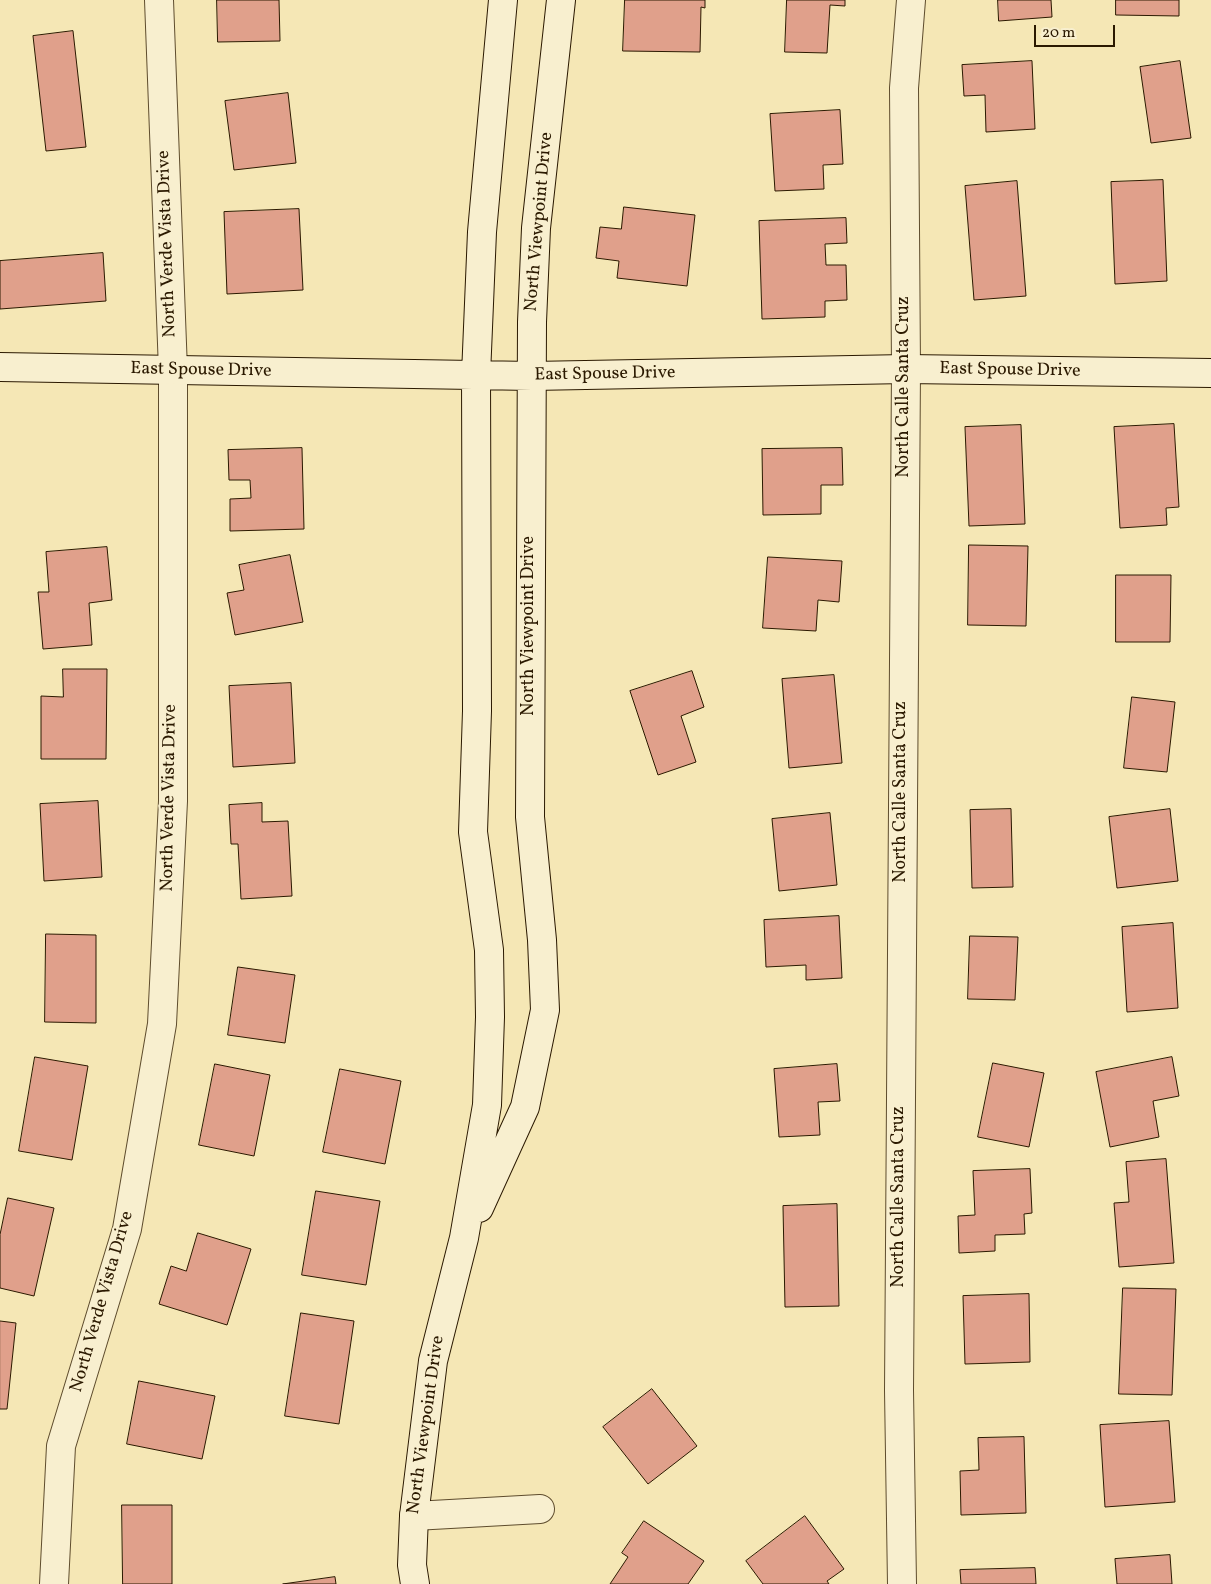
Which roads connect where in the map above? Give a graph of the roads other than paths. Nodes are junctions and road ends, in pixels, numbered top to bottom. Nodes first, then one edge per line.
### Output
1 (159, 0) edge
2 (503, 0) edge
3 (561, 0) edge
4 (911, 0) edge
5 (0, 367) edge
6 (906, 369) junction
7 (173, 370) junction
8 (1211, 374) edge
9 (476, 375) junction
10 (532, 376) junction
11 (464, 1238) junction
12 (540, 1509) dead end
13 (414, 1516) junction
14 (54, 1584) edge
15 (415, 1584) edge
16 (902, 1584) edge

1 - 7 street, North Verde Vista Drive
2 - 9 street, North Viewpoint Drive
3 - 10 street, North Viewpoint Drive
4 - 6 street, North Calle Santa Cruz
5 - 7 street, East Spouse Drive
6 - 8 street, East Spouse Drive
6 - 10 street, East Spouse Drive
6 - 16 street, North Calle Santa Cruz
7 - 9 street, East Spouse Drive
7 - 14 street, North Verde Vista Drive
9 - 10 street, East Spouse Drive
9 - 11 street, North Viewpoint Drive
10 - 11 street, North Viewpoint Drive
11 - 13 street, North Viewpoint Drive
12 - 13 street
13 - 15 street, North Viewpoint Drive

